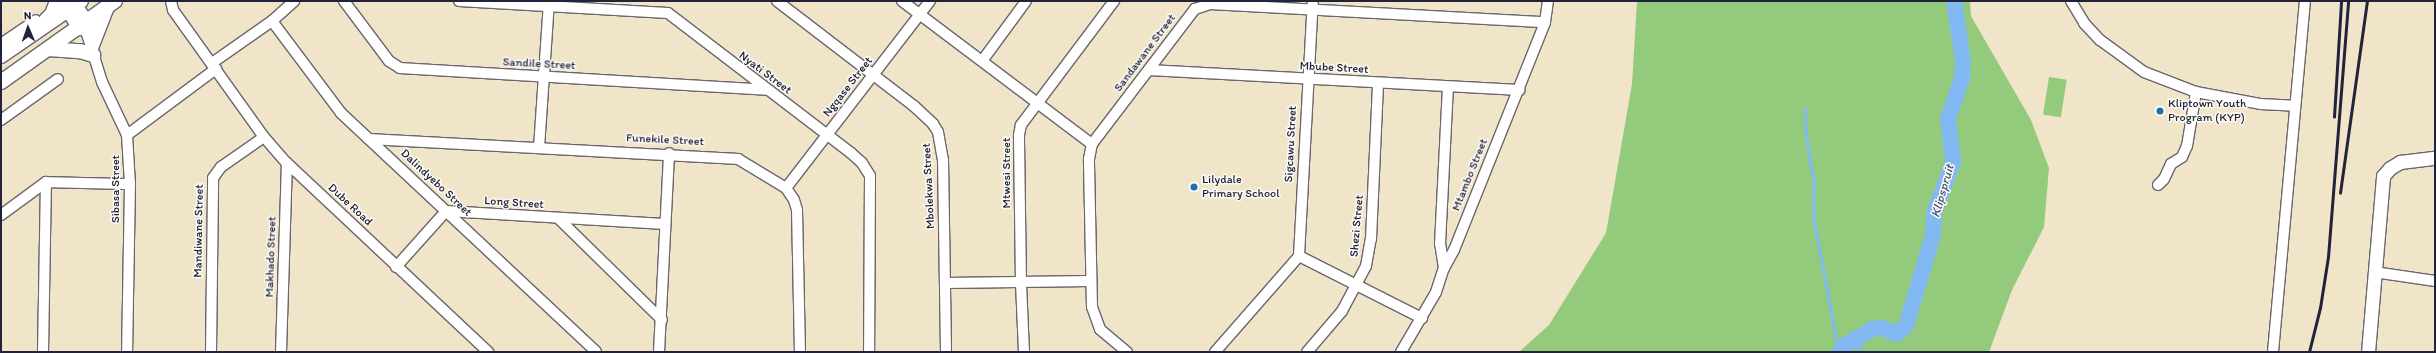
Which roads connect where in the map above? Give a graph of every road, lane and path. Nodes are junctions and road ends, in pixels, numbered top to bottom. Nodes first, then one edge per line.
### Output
1 (171, 1) edge
2 (294, 1) edge
3 (344, 1) edge
4 (459, 1) edge
5 (777, 1) edge
6 (902, 1) edge
7 (930, 1) edge
8 (1026, 1) edge
9 (1114, 1) edge
10 (1548, 1) edge
11 (2071, 1) edge
12 (2305, 1) edge
13 (69, 3) edge
14 (111, 4) edge
15 (549, 4) edge
16 (1312, 5) edge
17 (920, 14) junction
18 (36, 20) dead end
19 (272, 21) junction
20 (1546, 22) junction
21 (87, 37) junction
22 (1, 44) edge
23 (48, 48) junction
24 (1, 56) edge
25 (982, 61) junction
26 (214, 66) junction
27 (1149, 70) junction
28 (873, 75) junction
29 (544, 78) junction
30 (58, 79) dead end
31 (1307, 80) junction
32 (1, 82) edge
33 (1378, 84) junction
34 (1448, 87) junction
35 (765, 90) junction
36 (1519, 90) junction
37 (2196, 92) junction
38 (1038, 102) junction
39 (2295, 106) junction
40 (1, 120) edge
41 (827, 134) junction
42 (127, 135) junction
43 (264, 137) junction
44 (369, 139) junction
45 (1092, 144) junction
46 (539, 148) junction
47 (668, 153) junction
48 (2435, 158) edge
49 (287, 163) junction
50 (46, 182) junction
51 (130, 184) junction
52 (2158, 185) dead end
53 (786, 188) junction
54 (446, 211) junction
55 (1, 215) edge
56 (559, 219) junction
57 (665, 224) junction
58 (1299, 256) junction
59 (396, 266) junction
60 (1444, 268) junction
61 (2374, 272) junction
62 (1090, 281) junction
63 (2435, 281) edge
64 (946, 283) junction
65 (1021, 283) junction
66 (1358, 285) junction
67 (1422, 318) junction
68 (662, 320) junction
69 (43, 352) edge
70 (126, 352) edge
71 (211, 352) edge
72 (281, 352) edge
73 (488, 352) edge
74 (596, 352) edge
75 (660, 352) edge
76 (800, 352) edge
77 (869, 352) edge
78 (946, 352) edge
79 (1024, 352) edge
80 (1127, 352) edge
81 (1215, 352) edge
82 (1307, 352) edge
83 (1401, 352) edge
84 (2273, 352) edge
85 (2368, 352) edge

1 - 26 street, Dube Road
2 - 19 street
3 - 29 street, Sandile Street
4 - 15 street, Nyati Street
5 - 28 street, Mbolekwa Street
6 - 17 street
7 - 17 street, Ngqase Street
8 - 25 street
9 - 38 street, Mtwesi Street
10 - 20 street, Mtambo Street
11 - 37 street
12 - 39 street
13 - 21 street
13 - 24 main road
14 - 21 main road
14 - 21 main road
15 - 29 street
15 - 35 street, Nyati Street
16 - 20 street, Sandawane Street
16 - 27 street, Sandawane Street
16 - 31 street, Sigcawu Street
17 - 25 street
17 - 28 street, Ngqase Street
18 - 22 street
19 - 26 street
19 - 44 street, Dalindyebo Street
20 - 36 street, Mtambo Street
21 - 23 main road
21 - 23 main road
21 - 42 street, Sibasa Street
23 - 32 main road
25 - 38 street
26 - 42 street
26 - 43 street, Dube Road
27 - 31 street, Mbube Street
27 - 45 street, Sandawane Street
28 - 41 street, Ngqase Street
28 - 64 street, Mbolekwa Street
29 - 35 street, Sandile Street
29 - 46 street
30 - 40 street
31 - 33 street, Mbube Street
31 - 58 street, Sigcawu Street
33 - 34 street, Mbube Street
33 - 66 street, Shezi Street
34 - 36 street, Mbube Street
34 - 60 street
35 - 41 street, Nyati Street
36 - 60 street, Mtambo Street
37 - 39 street
37 - 52 street
38 - 45 street
38 - 65 street, Mtwesi Street
39 - 84 street
41 - 53 street, Ngqase Street
41 - 77 street, Nyati Street
42 - 51 street, Sibasa Street
43 - 49 street, Dube Road
43 - 71 street, Mandiwane Street
44 - 46 street, Funekile Street
44 - 54 street, Dalindyebo Street
45 - 62 street, Sandawane Street
46 - 47 street, Funekile Street
47 - 53 street, Funekile Street
47 - 57 street
48 - 61 street
49 - 59 street, Dube Road
49 - 72 street, Makhado Street
50 - 51 street
50 - 55 street
50 - 69 street
51 - 70 street, Sibasa Street
53 - 76 street, Funekile Street
54 - 56 street, Long Street
54 - 59 street
54 - 74 street, Dalindyebo Street
56 - 57 street, Long Street
56 - 68 street, Long Street
57 - 68 street
58 - 66 street
58 - 81 street
59 - 73 street, Dube Road
60 - 67 street, Mtambo Street
61 - 63 street
61 - 85 street
62 - 65 street
62 - 80 street, Sandawane Street
64 - 65 street
64 - 78 street, Mbolekwa Street
65 - 79 street, Mtwesi Street
66 - 67 street
66 - 82 street, Shezi Street
67 - 83 street, Mtambo Street
68 - 75 street

